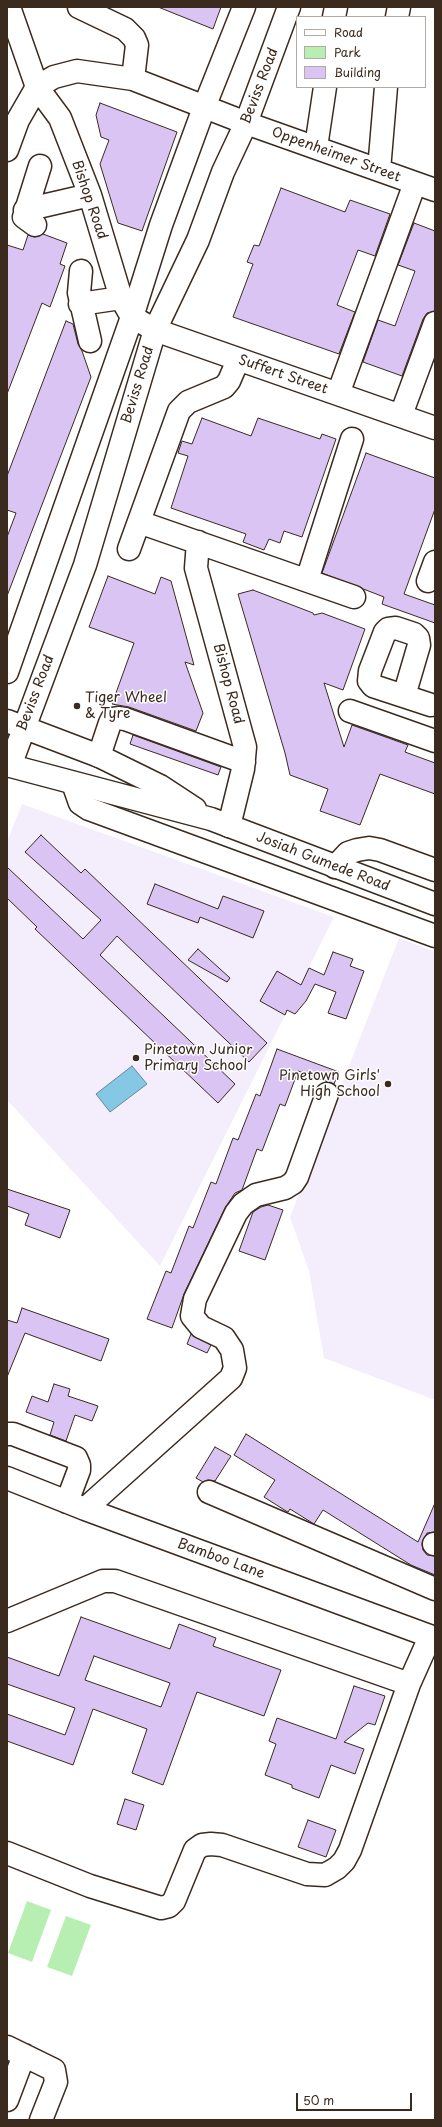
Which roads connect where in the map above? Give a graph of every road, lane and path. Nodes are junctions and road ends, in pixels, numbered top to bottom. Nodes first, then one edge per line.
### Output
1 (79, 7) edge
2 (244, 7) edge
3 (288, 7) edge
4 (15, 9) edge
5 (133, 79) junction
6 (45, 82) junction
7 (325, 88) edge
8 (386, 88) edge
9 (204, 105) junction
10 (12, 118) edge
11 (246, 123) junction
12 (316, 147) junction
13 (7, 150) edge
14 (40, 166) dead end
15 (379, 170) junction
16 (425, 187) edge
17 (90, 195) junction
18 (81, 271) dead end
19 (121, 298) junction
20 (80, 304) junction
21 (132, 317) junction
22 (435, 323) edge
23 (155, 330) junction
24 (90, 341) dead end
25 (238, 360) junction
26 (338, 394) junction
27 (401, 415) junction
28 (435, 428) edge
29 (352, 439) dead end
30 (139, 522) junction
31 (198, 542) junction
32 (129, 549) dead end
33 (307, 580) junction
34 (354, 596) dead end
35 (7, 672) edge
36 (404, 696) dead end
37 (433, 700) edge
38 (350, 712) dead end
39 (15, 724) edge
40 (428, 738) edge
41 (99, 756) junction
42 (9, 761) edge
43 (244, 762) junction
44 (73, 783) junction
45 (220, 823) junction
46 (335, 868) junction
47 (435, 870) edge
48 (435, 904) edge
49 (435, 936) edge
50 (327, 1094) dead end
51 (7, 1434) edge
52 (8, 1480) edge
53 (209, 1492) dead end
54 (76, 1505) junction
55 (435, 1589) edge
56 (7, 1620) edge
57 (432, 1638) edge
58 (409, 1684) junction
59 (7, 1853) edge
60 (16, 2051) edge
61 (7, 2100) edge
62 (41, 2120) edge

1 - 5 main road
2 - 9 main road, Beviss Road
3 - 11 main road, Beviss Road
4 - 6 main road, Bishop Road
5 - 6 main road, Oppenheimer Street
5 - 9 main road, Oppenheimer Street
6 - 10 main road
6 - 17 main road, Bishop Road
7 - 12 main road
8 - 15 main road
9 - 11 main road, Oppenheimer Street
9 - 21 main road, Beviss Road
10 - 13 main road
11 - 12 main road, Oppenheimer Street
11 - 23 main road, Beviss Road
12 - 15 main road, Oppenheimer Street
14 - 17 main road
15 - 16 main road, Oppenheimer Street
16 - 26 main road
17 - 19 main road, Bishop Road
18 - 20 main road
19 - 20 main road
19 - 21 main road, Bishop Road
20 - 24 main road
21 - 23 main road, Suffert Street
21 - 35 main road, Beviss Road
22 - 27 main road
23 - 25 main road, Suffert Street
23 - 39 main road, Beviss Road
25 - 26 main road, Suffert Street
25 - 30 main road
26 - 27 main road, Suffert Street
27 - 28 main road, Suffert Street
29 - 33 main road
30 - 31 main road
30 - 32 main road
31 - 33 main road
31 - 43 main road, Bishop Road
33 - 34 main road
36 - 37 main road
37 - 40 main road
38 - 40 main road
39 - 41 main road, Josiah Gumede Road
39 - 42 main road, Beviss Road
41 - 43 main road
41 - 45 main road, Josiah Gumede Road
42 - 44 main road, Josiah Gumede Road
43 - 45 main road, Bishop Road
44 - 45 main road, Josiah Gumede Road
44 - 49 main road
45 - 46 main road, Josiah Gumede Road
46 - 47 main road
46 - 48 main road, Josiah Gumede Road
50 - 54 main road
51 - 54 main road
52 - 54 main road, Bamboo Lane
53 - 55 main road
54 - 57 main road, Bamboo Lane
56 - 58 main road
57 - 58 main road
58 - 59 main road
60 - 61 main road
60 - 62 main road

